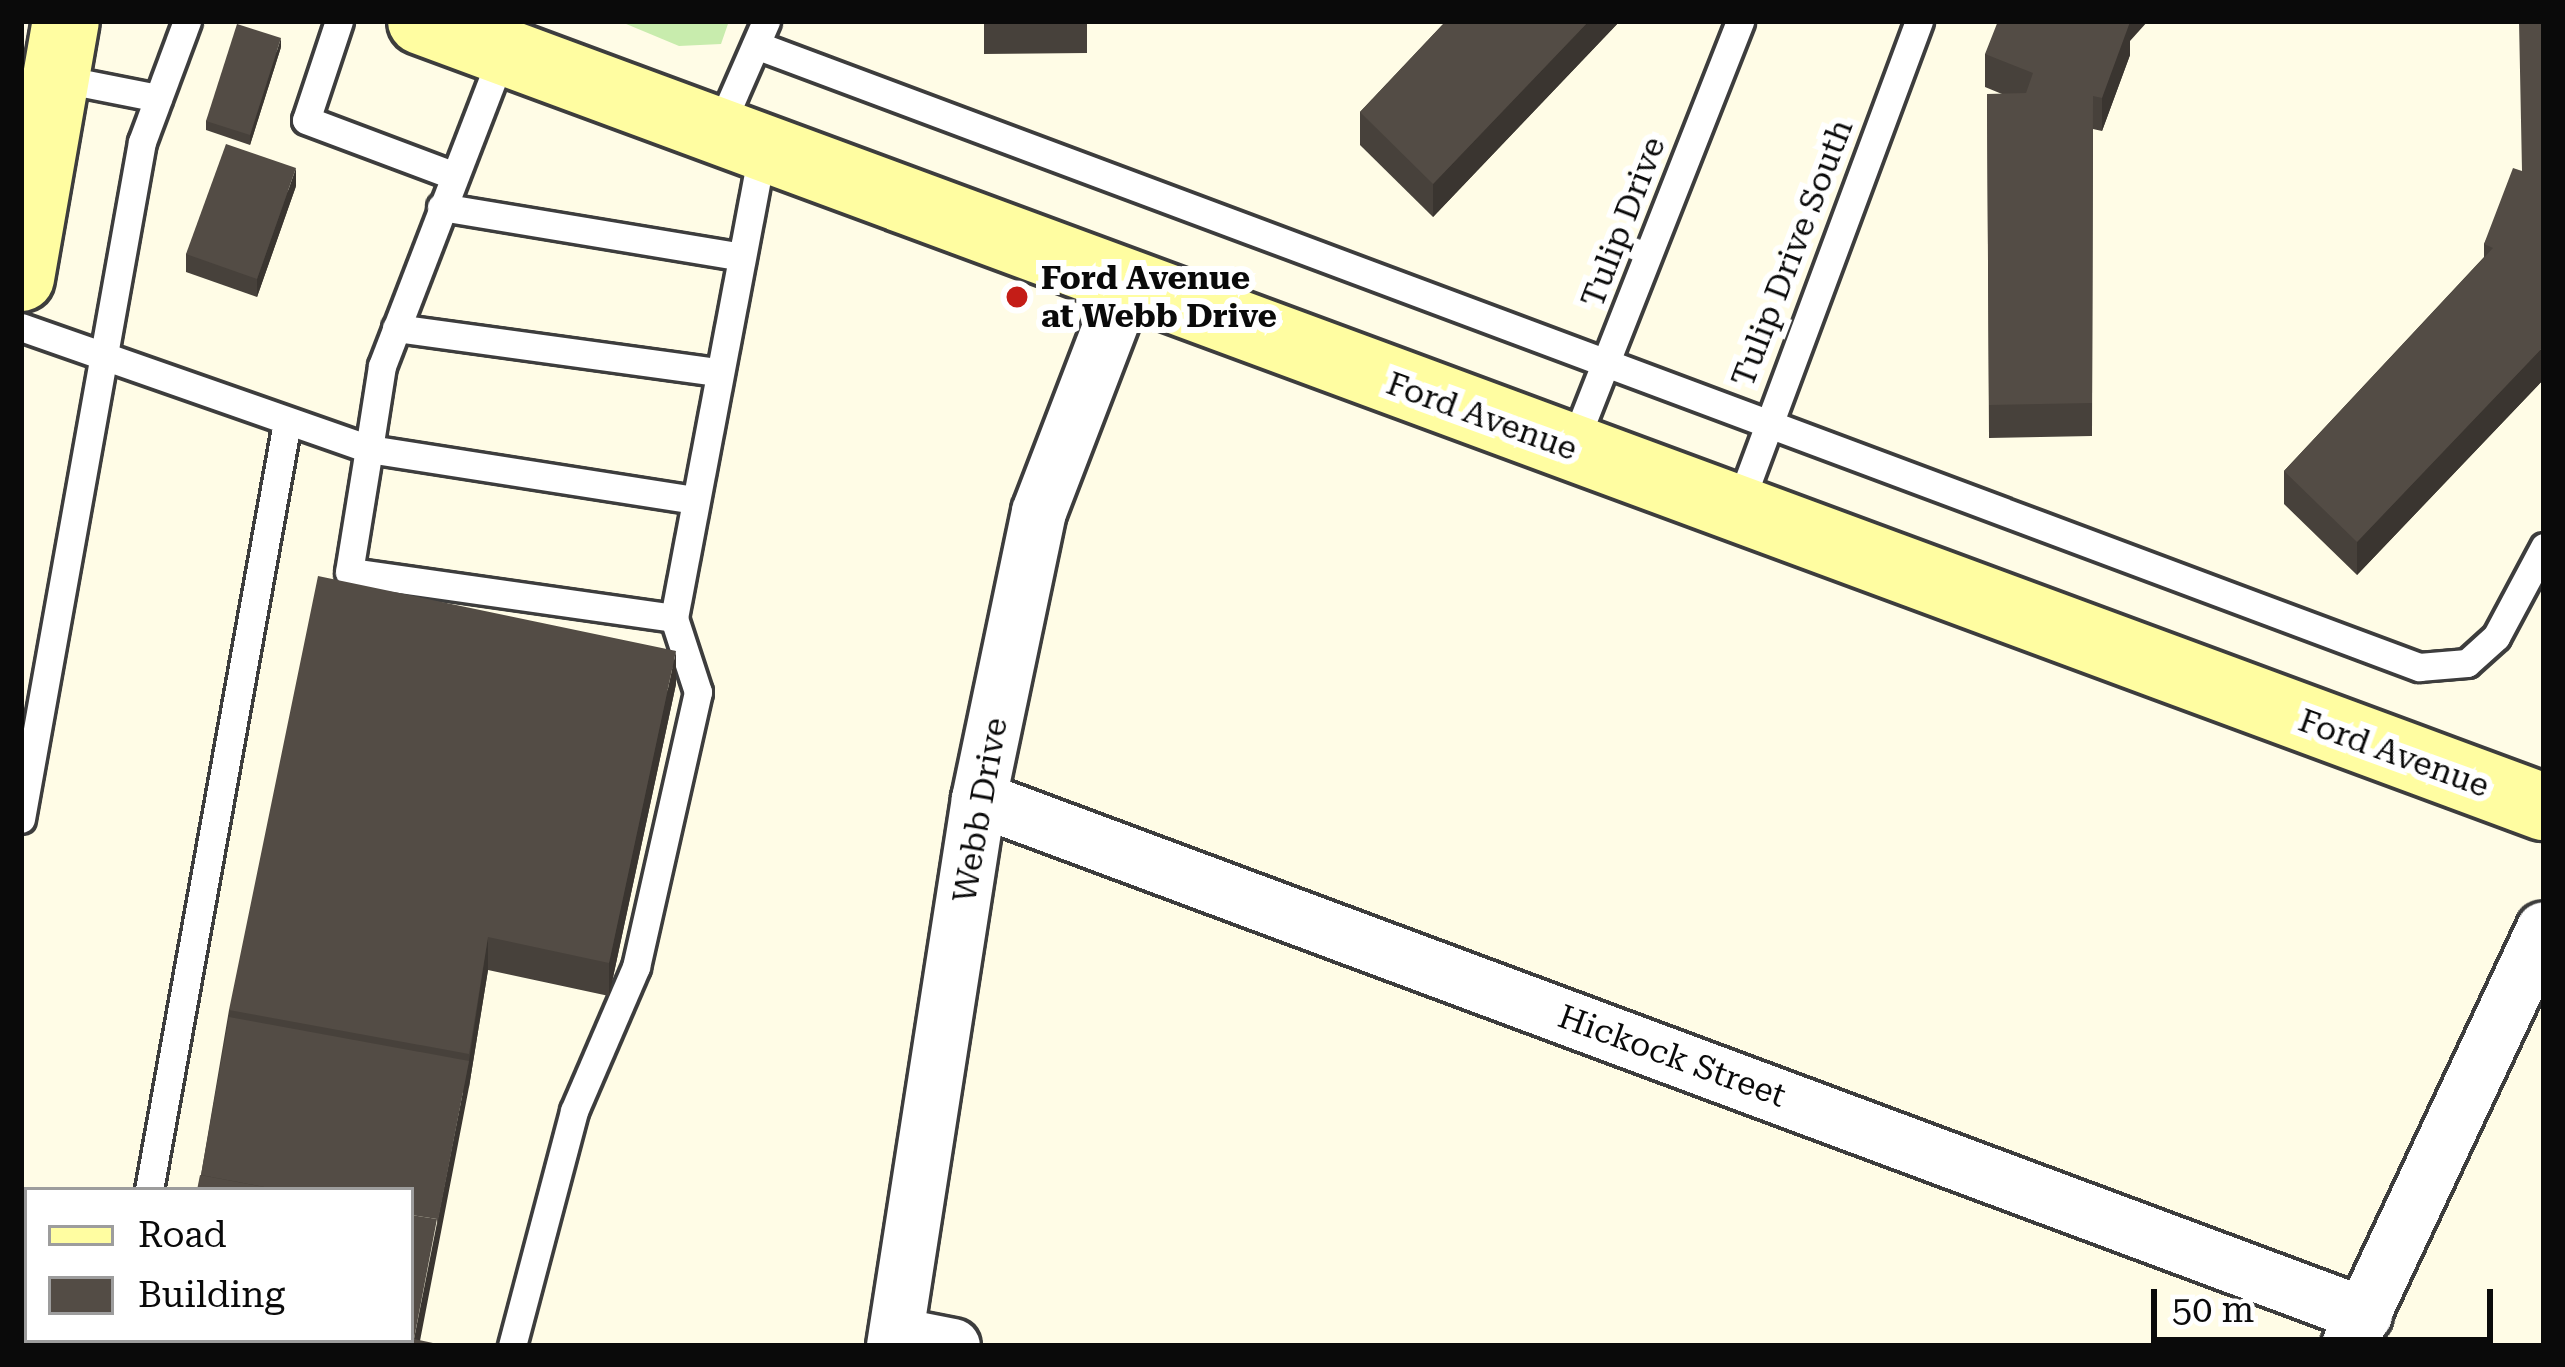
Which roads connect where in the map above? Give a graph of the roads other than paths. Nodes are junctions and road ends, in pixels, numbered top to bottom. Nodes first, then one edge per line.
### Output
1 (187, 21) edge
2 (339, 21) edge
3 (422, 21) edge
4 (1740, 21) edge
5 (1919, 21) edge
6 (761, 33) edge
7 (48, 52) edge
8 (503, 53) junction
9 (158, 98) junction
10 (740, 144) junction
11 (452, 176) junction
12 (441, 207) junction
13 (737, 256) junction
14 (21, 278) edge
15 (1125, 288) junction
16 (21, 327) edge
17 (396, 328) junction
18 (108, 358) junction
19 (1605, 366) junction
20 (717, 372) junction
21 (287, 422) junction
22 (1766, 423) junction
23 (1572, 448) junction
24 (369, 449) junction
25 (694, 500) junction
26 (1736, 512) junction
27 (2544, 547) edge
28 (674, 618) junction
29 (979, 799) junction
30 (2544, 808) edge
31 (21, 819) edge
32 (2544, 929) edge
33 (149, 1187) edge
34 (2356, 1330) edge
35 (896, 1341) edge
36 (512, 1346) edge
37 (953, 1346) edge

1 - 9 lane
2 - 11 lane
3 - 8 street, Ford Avenue
4 - 19 lane, Tulip Drive
5 - 22 lane, Tulip Drive South
6 - 10 lane
6 - 19 lane
7 - 9 lane
7 - 14 street
8 - 10 street, Ford Avenue
8 - 11 lane
9 - 18 lane
10 - 13 lane
10 - 15 street, Ford Avenue
11 - 12 lane
12 - 13 lane
12 - 17 lane
13 - 20 lane
15 - 23 street, Ford Avenue
15 - 29 street, Webb Drive
16 - 18 lane
17 - 20 lane
17 - 24 lane
18 - 21 lane
18 - 31 lane
19 - 22 lane
19 - 23 lane, Tulip Drive
20 - 25 lane
21 - 24 lane
21 - 33 lane
22 - 26 lane, Tulip Drive South
22 - 27 lane
23 - 26 street, Ford Avenue
24 - 25 lane
24 - 28 lane
25 - 28 lane
26 - 30 street, Ford Avenue
28 - 36 lane
29 - 34 street, Hickock Street
29 - 35 street, Webb Drive
32 - 34 street
35 - 37 street

